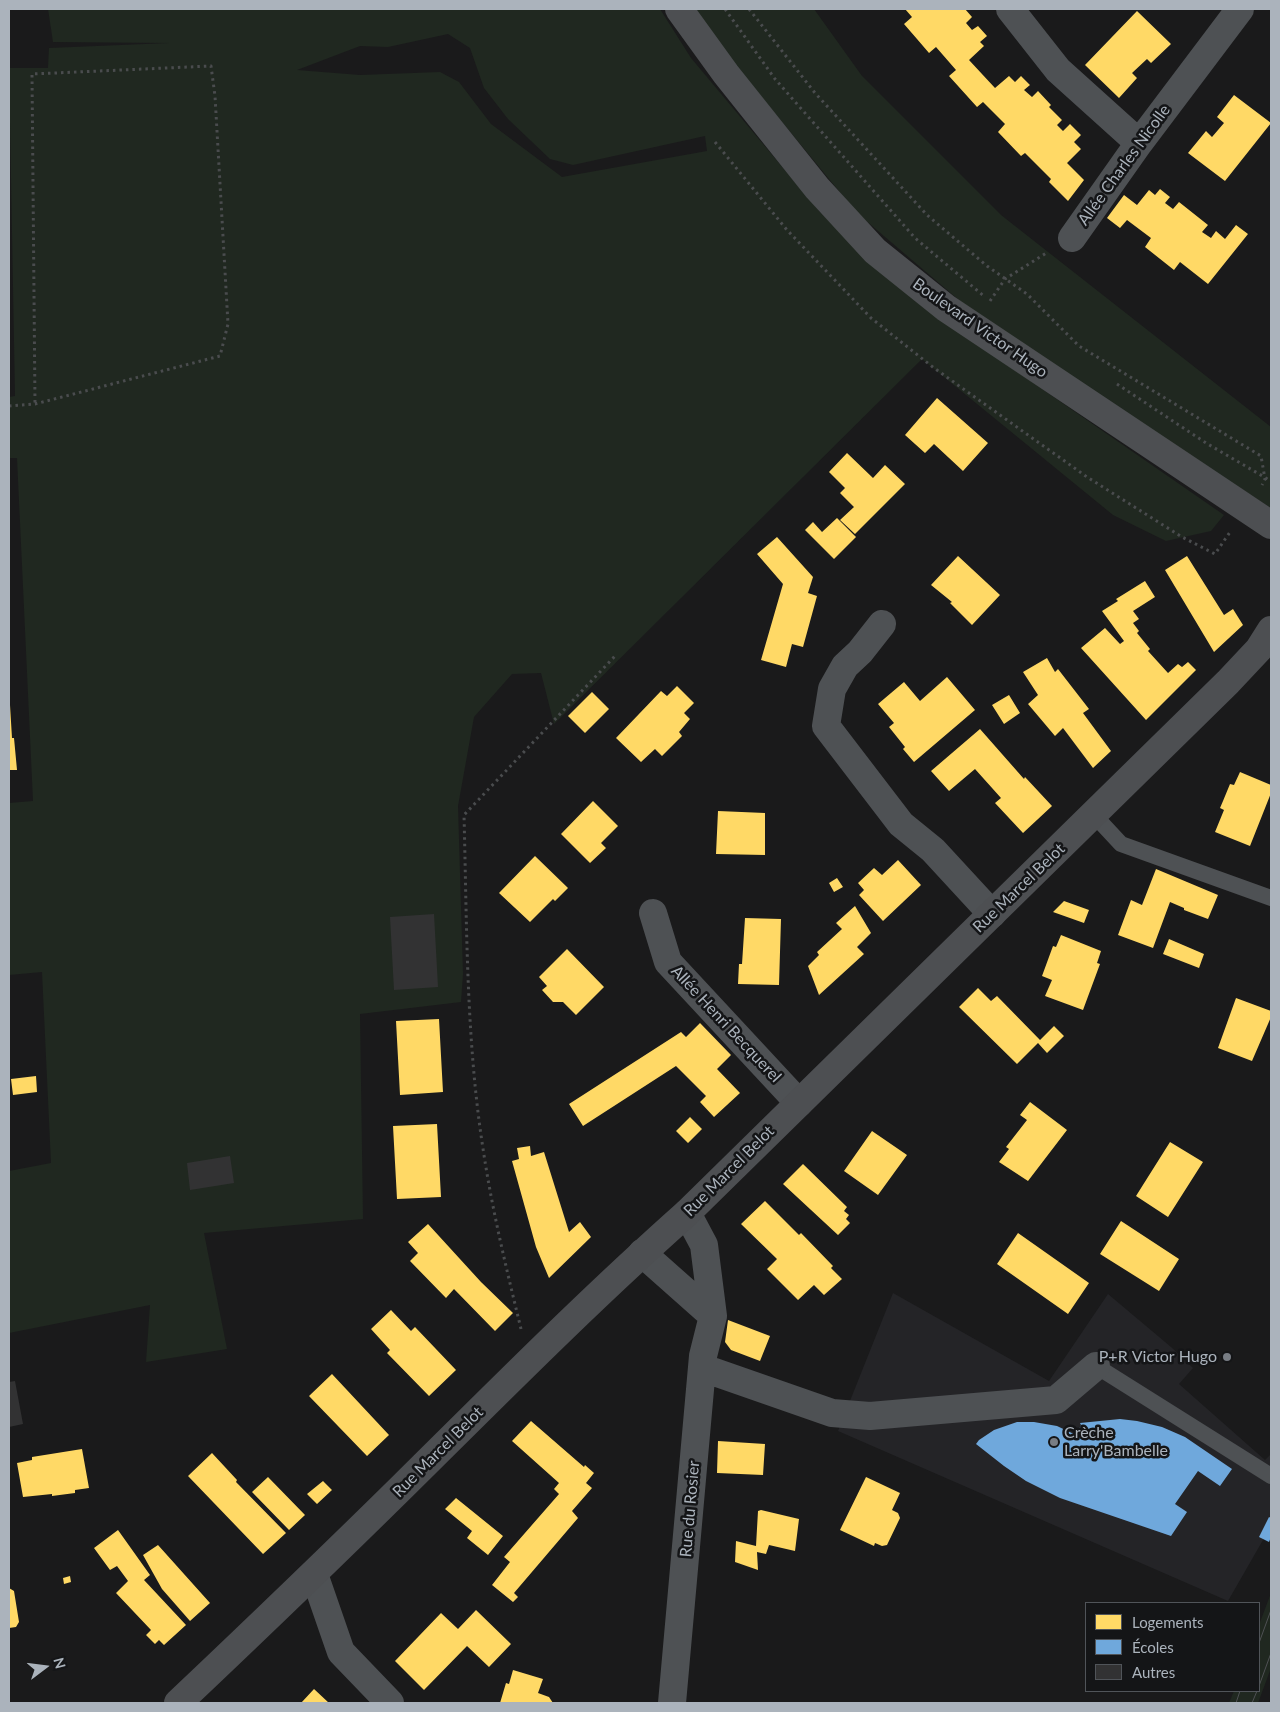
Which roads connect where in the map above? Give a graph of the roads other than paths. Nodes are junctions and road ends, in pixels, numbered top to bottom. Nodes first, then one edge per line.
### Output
1 (679, 9) edge
2 (1010, 9) edge
3 (1240, 9) edge
4 (1139, 143) junction
5 (1072, 238) road end
6 (1271, 525) edge
7 (882, 624) dead end
8 (1271, 630) edge
9 (1094, 815) junction
10 (1271, 898) edge
11 (653, 912) dead end
12 (992, 914) junction
13 (799, 1103) junction
14 (687, 1213) junction
15 (642, 1253) junction
16 (713, 1316) junction
17 (1096, 1366) joint
18 (703, 1368) junction
19 (1271, 1476) edge
20 (314, 1574) junction
21 (178, 1703) edge
22 (390, 1703) edge
23 (672, 1703) edge

1 - 6 main road, Boulevard Victor Hugo
2 - 4 street
3 - 4 street, Allée Charles Nicolle
4 - 5 street, Allée Charles Nicolle
7 - 12 street
8 - 9 main road, Rue Marcel Belot
9 - 10 lane
9 - 12 main road, Rue Marcel Belot
11 - 13 street, Allée Henri Becquerel
12 - 13 main road, Rue Marcel Belot
13 - 14 main road, Rue Marcel Belot
14 - 15 main road, Rue Marcel Belot
14 - 16 street, Rue du Rosier
15 - 16 street
15 - 20 main road, Rue Marcel Belot
16 - 18 street, Rue du Rosier
17 - 18 street
17 - 19 lane
18 - 23 street, Rue du Rosier
20 - 21 main road, Rue Marcel Belot
20 - 22 street

